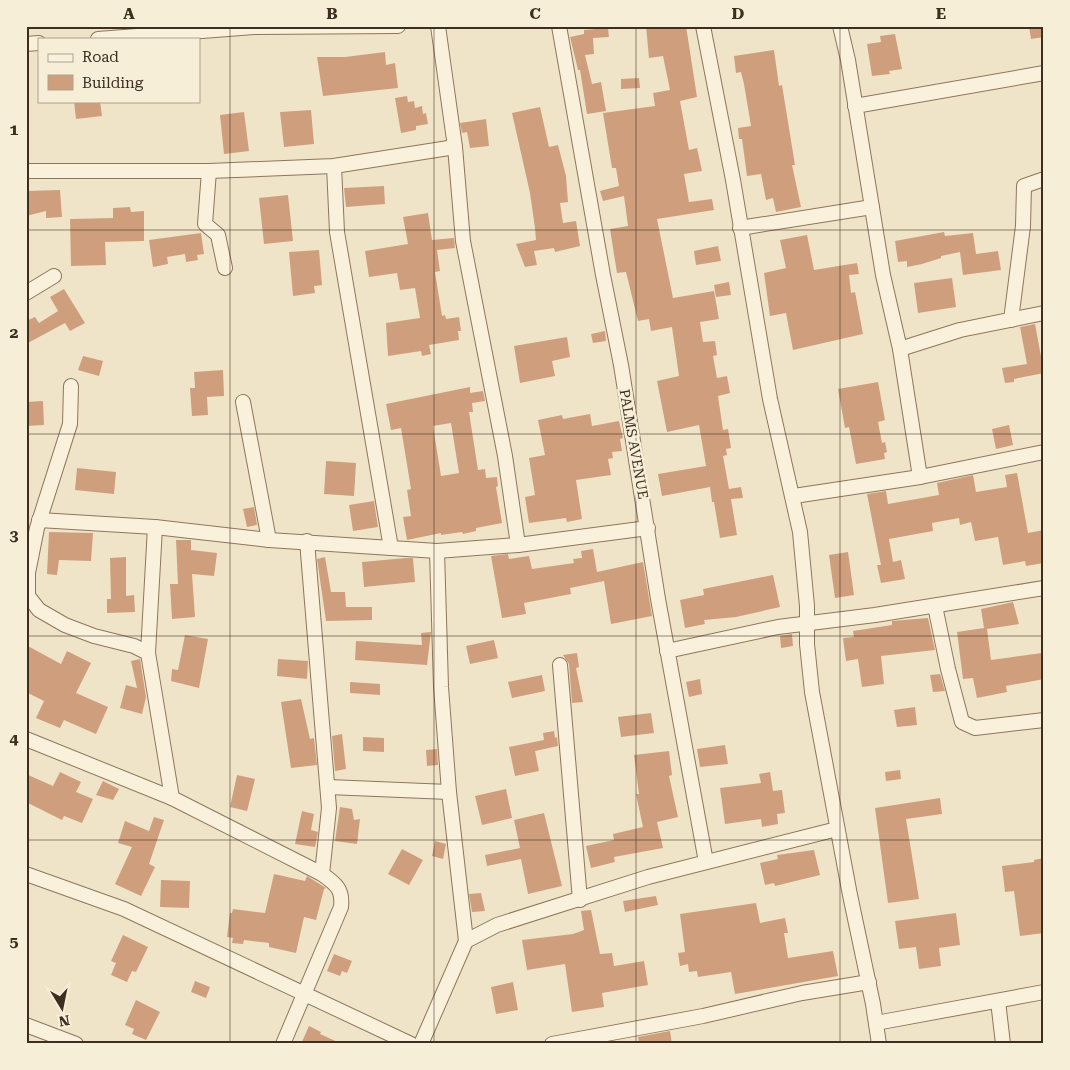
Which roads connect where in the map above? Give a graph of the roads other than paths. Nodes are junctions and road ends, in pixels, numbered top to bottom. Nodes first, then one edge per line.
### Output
1 (398, 26) edge
2 (438, 26) edge
3 (559, 26) edge
4 (703, 26) edge
5 (840, 26) edge
6 (253, 27) edge
7 (121, 32) edge
8 (101, 38) edge
9 (1044, 73) edge
10 (855, 106) junction
11 (454, 147) junction
12 (334, 166) junction
13 (26, 171) edge
14 (209, 171) junction
15 (1044, 179) edge
16 (872, 207) junction
17 (740, 228) junction
18 (225, 268) dead end
19 (54, 276) dead end
20 (26, 293) edge
21 (1044, 313) edge
22 (1011, 320) junction
23 (900, 349) junction
24 (71, 386) dead end
25 (244, 402) dead end
26 (1044, 452) edge
27 (920, 477) junction
28 (794, 496) junction
29 (39, 520) junction
30 (154, 527) junction
31 (648, 528) junction
32 (269, 540) junction
33 (307, 541) junction
34 (518, 545) junction
35 (391, 548) junction
36 (437, 551) junction
37 (1044, 588) edge
38 (935, 606) junction
39 (808, 622) junction
40 (667, 651) junction
41 (148, 653) junction
42 (560, 665) dead end
43 (1044, 720) edge
44 (26, 739) edge
45 (328, 786) junction
46 (449, 792) junction
47 (172, 798) junction
48 (837, 829) junction
49 (706, 862) junction
50 (26, 874) edge
51 (322, 874) junction
52 (580, 900) junction
53 (466, 941) junction
54 (869, 982) junction
55 (1044, 992) edge
56 (304, 995) junction
57 (998, 1001) junction
58 (876, 1023) junction
59 (26, 1025) edge
60 (626, 1030) junction
61 (76, 1044) edge
62 (283, 1044) edge
63 (411, 1044) edge
64 (421, 1044) edge
65 (552, 1044) edge
66 (618, 1044) edge
67 (879, 1044) edge
68 (1003, 1044) edge

1 - 6 street
2 - 11 street
3 - 31 street, PALMS AVENUE
4 - 17 street
5 - 10 street
6 - 7 street
7 - 8 street
9 - 10 street
10 - 16 street
11 - 12 street
11 - 34 street
12 - 14 street
12 - 35 street
13 - 14 street
14 - 18 street
15 - 22 street
16 - 17 street
16 - 23 street
17 - 28 street
19 - 20 street
21 - 22 street
22 - 23 street
23 - 27 street
24 - 29 street
25 - 32 street
26 - 27 street
27 - 28 street
28 - 39 street
29 - 30 street
29 - 41 street
30 - 32 street
30 - 41 street
31 - 34 street
31 - 40 street, PALMS AVENUE
32 - 33 street
33 - 35 street
33 - 45 street
34 - 36 street
35 - 36 street
36 - 46 street
37 - 38 street
38 - 39 street
38 - 43 street
39 - 40 street
39 - 48 street
40 - 49 street, PALMS AVENUE
41 - 47 street
42 - 52 street
44 - 47 street
45 - 46 street
45 - 51 street
46 - 53 street
47 - 51 street
48 - 49 street
48 - 54 street
49 - 52 street
50 - 56 street
51 - 56 street
52 - 53 street
53 - 64 street
54 - 58 street
54 - 60 street
55 - 57 street
56 - 62 street
56 - 63 street
57 - 58 street
57 - 68 street
58 - 67 street
59 - 61 street
60 - 65 street
60 - 66 street

